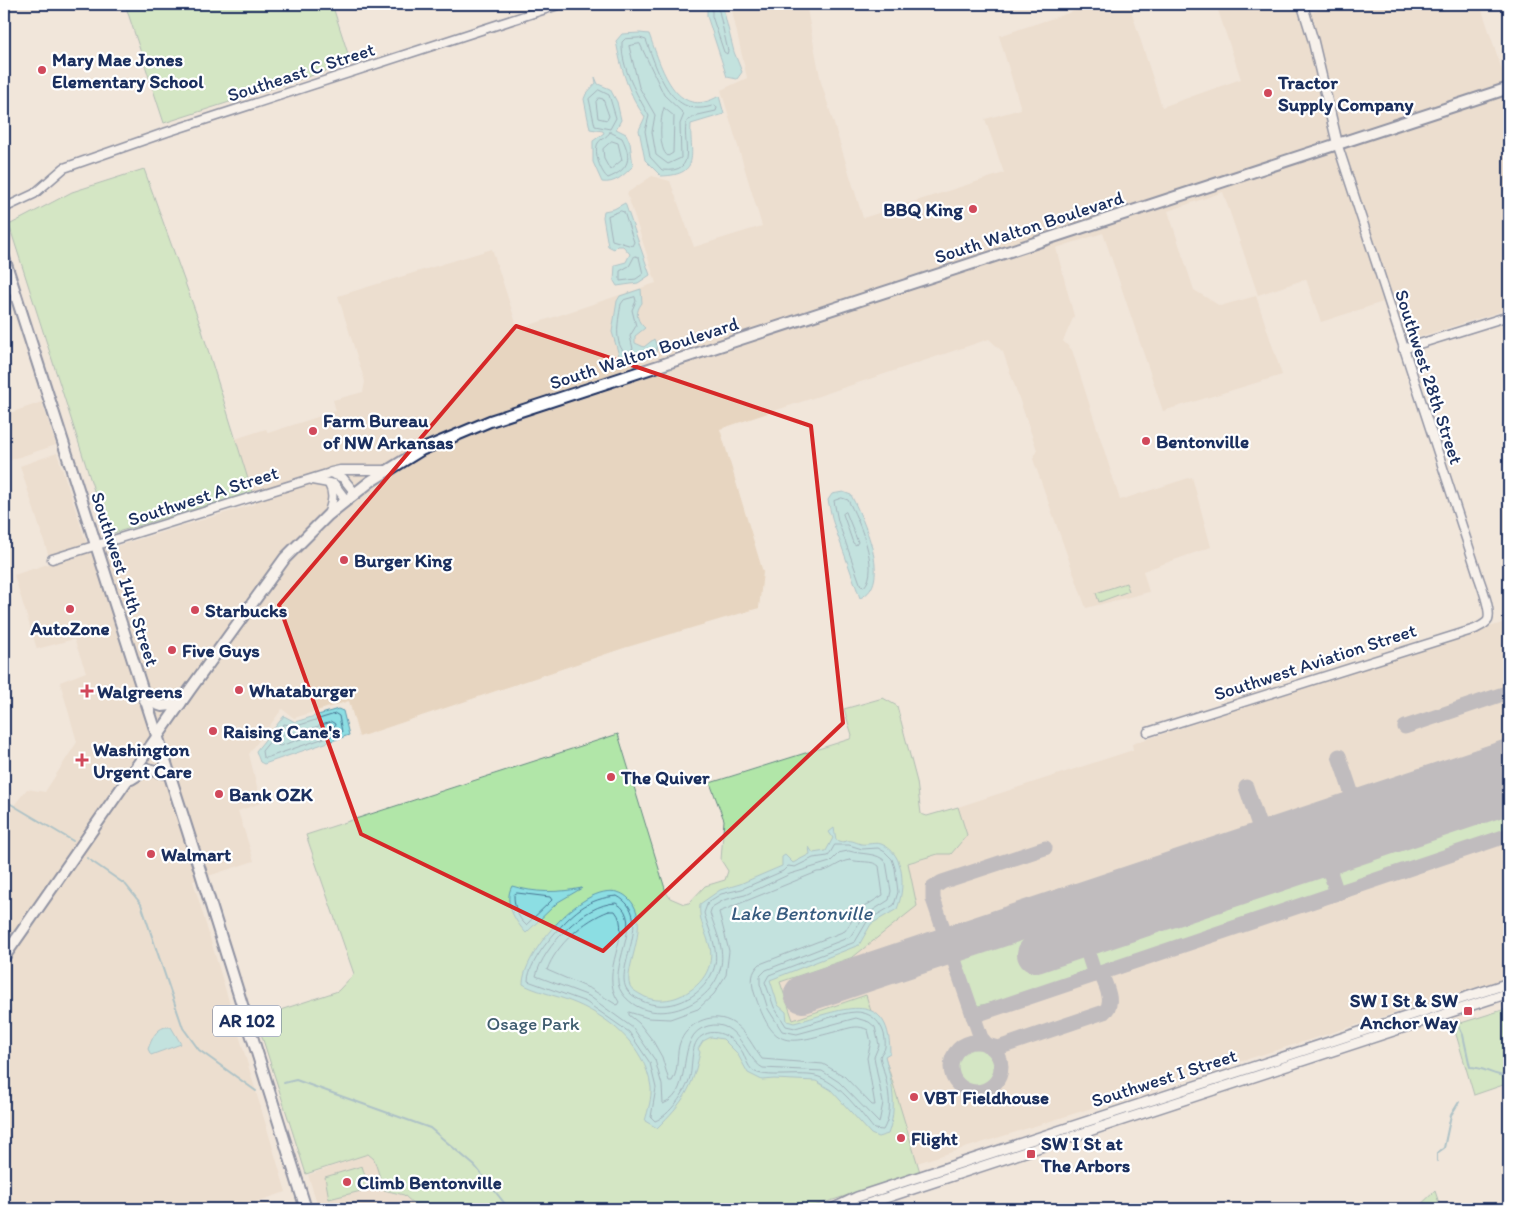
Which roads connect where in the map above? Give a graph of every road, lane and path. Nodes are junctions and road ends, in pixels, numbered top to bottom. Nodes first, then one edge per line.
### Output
1 (561, 4) edge
2 (1302, 4) edge
3 (1509, 88) edge
4 (1338, 146) junction
5 (4, 208) edge
6 (4, 258) edge
7 (1509, 316) edge
8 (1403, 349) junction
9 (388, 470) junction
10 (330, 472) junction
11 (305, 480) junction
12 (328, 482) junction
13 (350, 497) junction
14 (328, 515) junction
15 (96, 547) junction
16 (52, 559) dead end
17 (1489, 618) joint
18 (145, 700) junction
19 (180, 704) junction
20 (1148, 732) dead end
21 (157, 737) junction
22 (169, 774) junction
23 (126, 782) junction
24 (4, 957) edge
25 (1509, 983) edge
26 (1509, 993) edge
27 (306, 1209) edge
28 (832, 1209) edge
29 (852, 1209) edge

1 - 5 street, Southeast C Street
2 - 4 main road
3 - 4 main road, South Walton Boulevard
4 - 8 street, Southwest 28th Street
4 - 9 main road, South Walton Boulevard
6 - 15 main road, Southwest 14th Street / AR 102
7 - 8 street
8 - 17 street, Southwest 28th Street
9 - 10 street, Southwest A Street
9 - 13 main road, South Walton Boulevard
10 - 11 street, Southwest A Street
10 - 13 street
11 - 12 street, Southwest A Street
11 - 15 street, Southwest A Street
12 - 13 street
12 - 14 street
13 - 14 main road, South Walton Boulevard
14 - 19 main road, South Walton Boulevard
15 - 16 street, Southwest A Street
15 - 18 main road, Southwest 14th Street / AR 102
17 - 20 street, Southwest Aviation Street
18 - 19 main road
18 - 21 main road, Southwest 14th Street / AR 102
19 - 21 main road, South Walton Boulevard
21 - 22 main road, Southwest 14th Street / AR 102
21 - 23 main road, South Walton Boulevard
22 - 23 main road
22 - 27 main road, Southwest 14th Street / AR 102
23 - 24 main road, South Walton Boulevard
25 - 28 main road, Southwest I Street
26 - 29 main road, Southwest I Street

